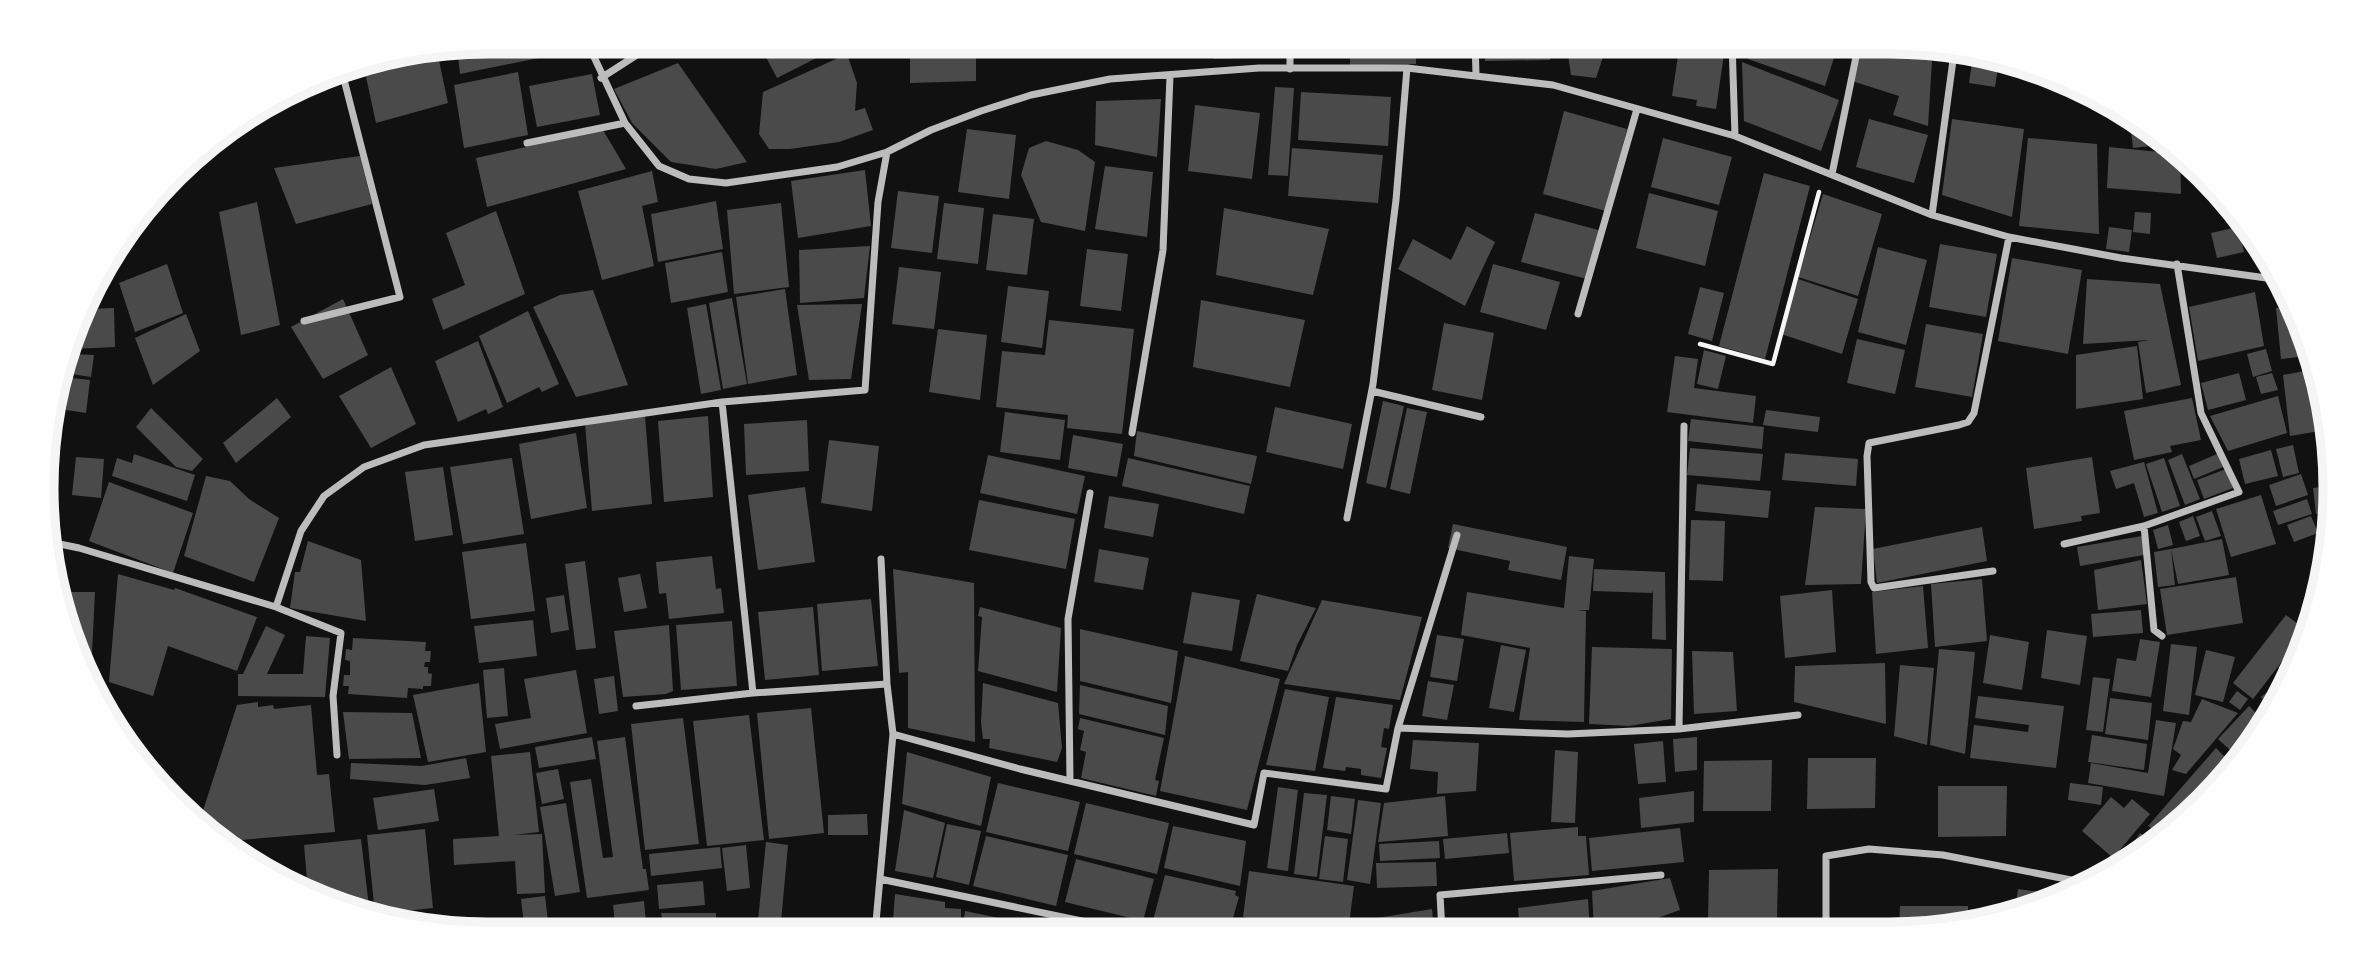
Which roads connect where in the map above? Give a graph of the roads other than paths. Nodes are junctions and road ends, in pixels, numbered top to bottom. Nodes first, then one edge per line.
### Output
1 (592, 54) edge
2 (638, 54) edge
3 (1290, 54) edge
4 (1475, 54) edge
5 (1732, 54) edge
6 (1857, 54) edge
7 (1953, 59) edge
8 (1407, 68) junction
9 (1290, 69) junction
10 (1476, 74) junction
11 (1170, 76) junction
12 (601, 78) junction
13 (344, 79) edge
14 (1637, 109) junction
15 (625, 123) junction
16 (1735, 136) junction
17 (527, 143) dead end
18 (887, 152) junction
19 (1828, 172) junction
20 (1933, 215) junction
21 (2009, 237) junction
22 (2177, 264) junction
23 (2269, 278) edge
24 (1578, 314) dead end
25 (304, 321) dead end
26 (1371, 391) junction
27 (722, 402) junction
28 (1481, 417) dead end
29 (1684, 426) dead end
30 (1132, 433) dead end
31 (1090, 493) dead end
32 (1347, 517) dead end
33 (2144, 526) junction
34 (1457, 535) dead end
35 (58, 544) edge
36 (2064, 544) dead end
37 (881, 559) dead end
38 (1993, 571) dead end
39 (276, 607) junction
40 (2162, 636) dead end
41 (887, 684) junction
42 (753, 693) junction
43 (636, 706) dead end
44 (1798, 715) dead end
45 (1398, 727) junction
46 (1679, 729) junction
47 (893, 734) junction
48 (337, 755) dead end
49 (1070, 782) junction
50 (1661, 875) dead end
51 (880, 879) junction
52 (2074, 880) edge
53 (876, 922) edge
54 (1087, 922) edge
55 (1441, 922) edge
56 (1826, 922) edge

1 - 12 street
2 - 12 street
3 - 9 street
4 - 10 street
5 - 16 street
6 - 19 street
7 - 20 street
8 - 9 street
8 - 10 street
8 - 26 street
9 - 11 street
10 - 14 street
11 - 18 street
11 - 30 street
12 - 15 street
13 - 25 street
14 - 16 street
14 - 24 street
15 - 17 street
15 - 18 street
16 - 19 street
18 - 27 street
19 - 20 street
20 - 21 street
21 - 22 street
21 - 38 street
22 - 23 street
22 - 33 street
26 - 28 street
26 - 32 street
27 - 39 street
27 - 42 street
29 - 46 street
31 - 49 street
33 - 36 street
33 - 40 street
34 - 45 street
35 - 39 street
37 - 41 street
39 - 48 street
41 - 42 street
41 - 47 street
42 - 43 street
44 - 46 street
45 - 46 street
45 - 49 street
47 - 49 street
47 - 51 street
50 - 55 street
51 - 53 street
51 - 54 street
52 - 56 street

